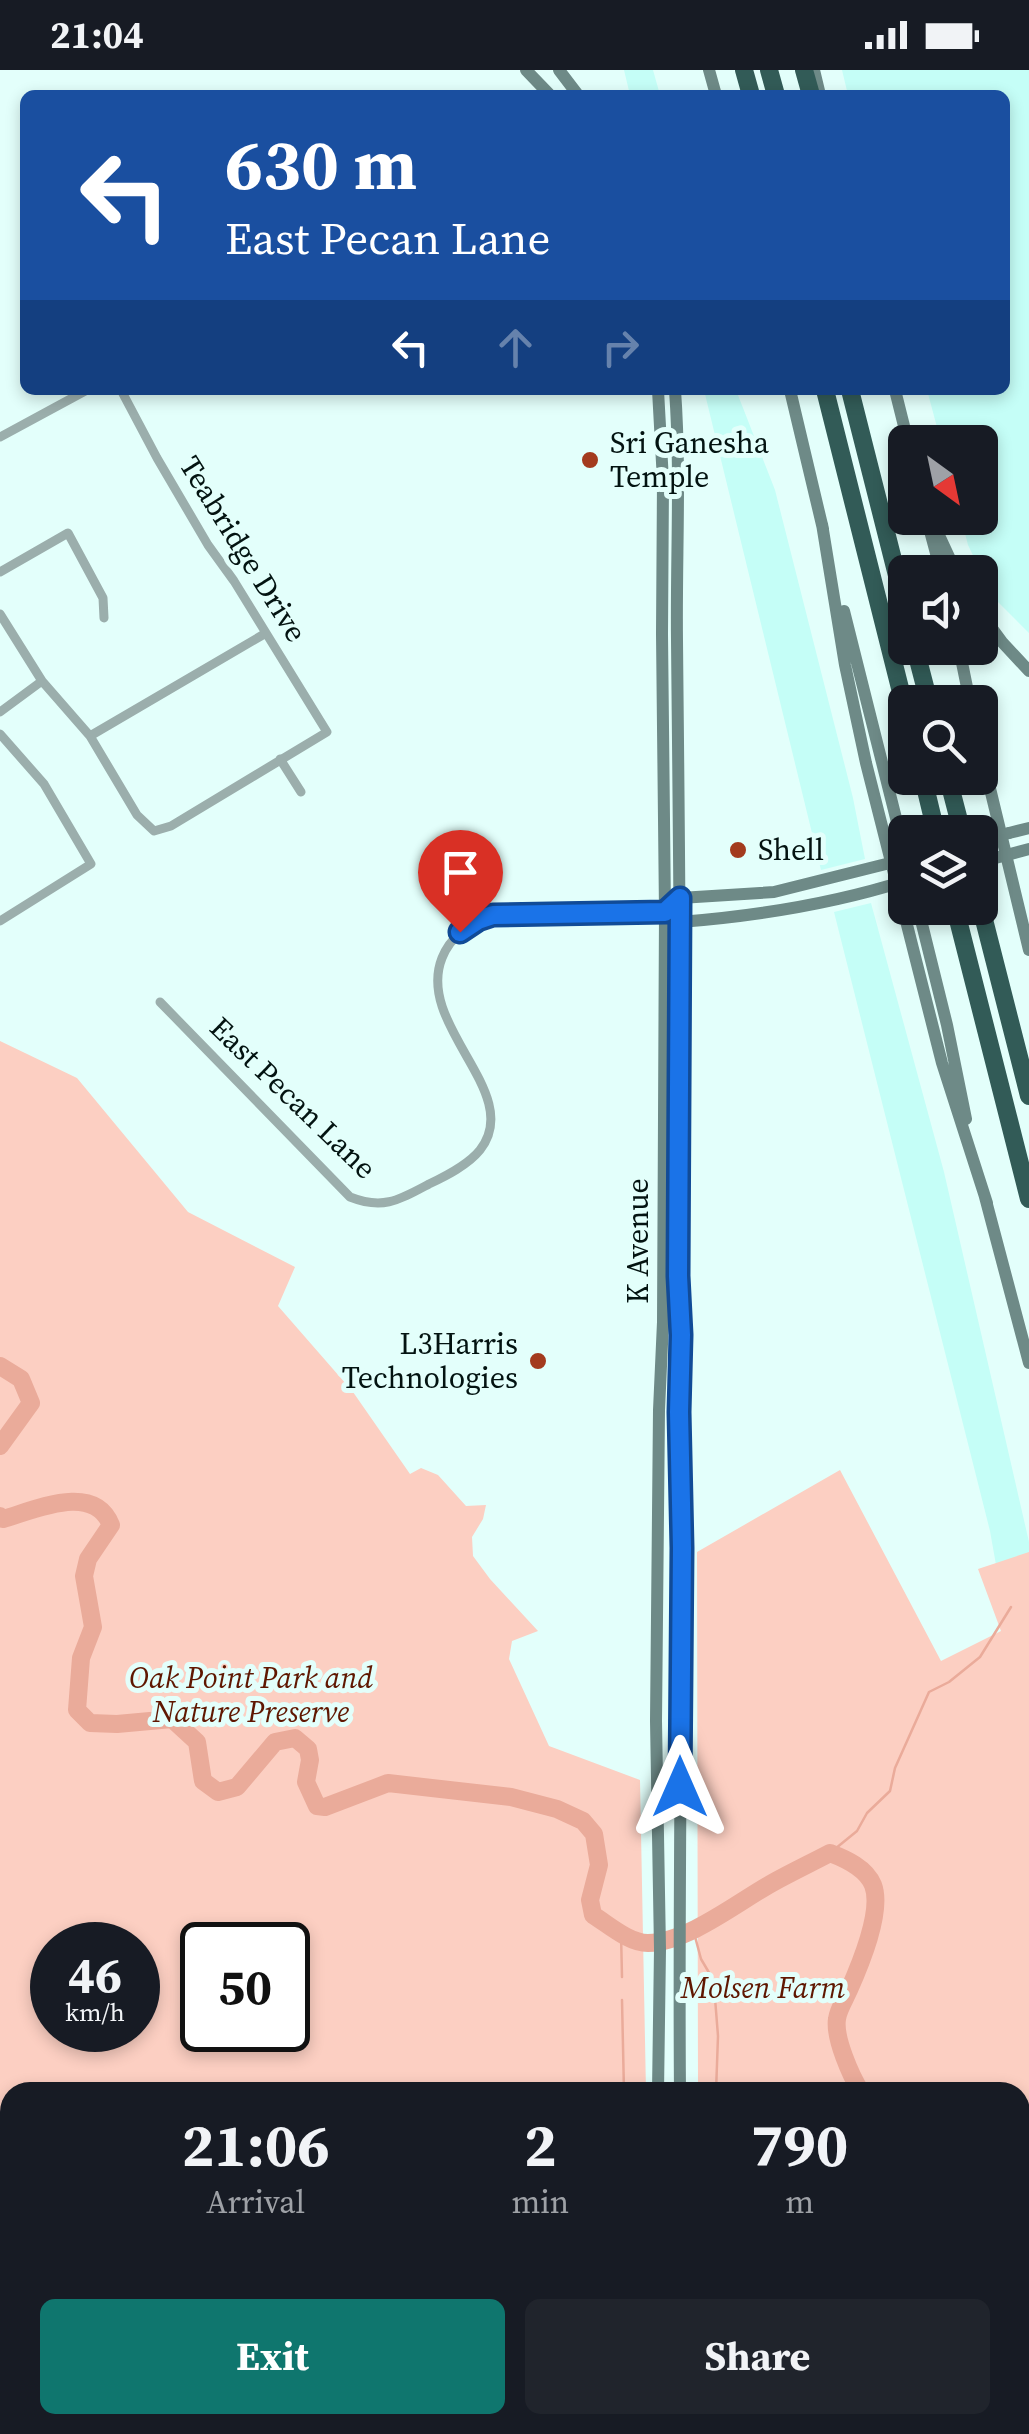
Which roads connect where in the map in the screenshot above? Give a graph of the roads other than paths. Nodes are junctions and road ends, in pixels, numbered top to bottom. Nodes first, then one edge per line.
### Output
1 (559, 70) edge
2 (574, 90) edge
3 (79, 395) edge
4 (124, 395) edge
5 (658, 395) edge
6 (674, 395) edge
7 (791, 395) edge
8 (826, 395) edge
9 (851, 395) edge
10 (895, 395) edge
11 (903, 425) edge
12 (0, 438) edge
13 (892, 555) edge
14 (0, 572) edge
15 (0, 614) edge
16 (104, 618) dead end
17 (266, 633) junction
18 (662, 634) junction
19 (677, 634) junction
20 (998, 637) edge
21 (1029, 671) edge
22 (42, 681) junction
23 (899, 685) edge
24 (0, 712) edge
25 (0, 734) edge
26 (90, 736) junction
27 (280, 759) junction
28 (663, 765) junction
29 (680, 766) junction
30 (301, 792) dead end
31 (992, 795) edge
32 (888, 818) edge
33 (1029, 828) edge
34 (998, 836) edge
35 (1029, 850) edge
36 (998, 858) edge
37 (888, 862) edge
38 (888, 885) edge
39 (774, 892) junction
40 (680, 898) junction
41 (665, 912) junction
42 (777, 912) junction
43 (0, 921) edge
44 (680, 922) junction
45 (911, 925) edge
46 (922, 925) edge
47 (960, 925) edge
48 (985, 925) edge
49 (1029, 950) edge
50 (160, 1002) dead end
51 (1029, 1096) edge
52 (1029, 1199) edge
53 (986, 1203) junction
54 (678, 1276) junction
55 (662, 1277) junction
56 (1029, 1364) edge
57 (680, 1428) junction
58 (659, 1429) junction
59 (657, 1612) junction
60 (682, 1612) junction
61 (658, 2082) edge
62 (680, 2082) edge

1 - 2 main road
3 - 12 street
4 - 17 street, Teabridge Drive
5 - 18 main road, K Avenue
6 - 19 main road, K Avenue
7 - 32 main road
8 - 23 highway
9 - 13 highway
10 - 11 main road
14 - 16 street
15 - 22 street
17 - 26 street
17 - 27 street, Teabridge Drive
18 - 19 main road
18 - 28 main road, K Avenue
19 - 29 main road, K Avenue
20 - 21 main road
22 - 24 street
22 - 26 street
25 - 43 street
26 - 27 street
27 - 30 street
28 - 29 main road
28 - 41 main road, K Avenue
29 - 40 main road, K Avenue
31 - 49 main road
33 - 34 main road, bridge
35 - 36 main road, bridge
37 - 39 main road
38 - 42 main road
39 - 40 main road
39 - 42 main road
40 - 41 main road
40 - 44 main road, K Avenue
41 - 44 main road
41 - 50 street, East Pecan Lane
41 - 55 main road, K Avenue
42 - 44 main road
44 - 54 main road, K Avenue
45 - 53 main road
46 - 53 main road
47 - 52 highway
48 - 51 highway
53 - 56 main road
54 - 55 main road
54 - 57 main road, K Avenue
55 - 58 main road, K Avenue
57 - 58 main road
57 - 60 main road, K Avenue
58 - 59 main road, K Avenue
59 - 60 main road
59 - 61 main road, K Avenue
60 - 62 main road, K Avenue

